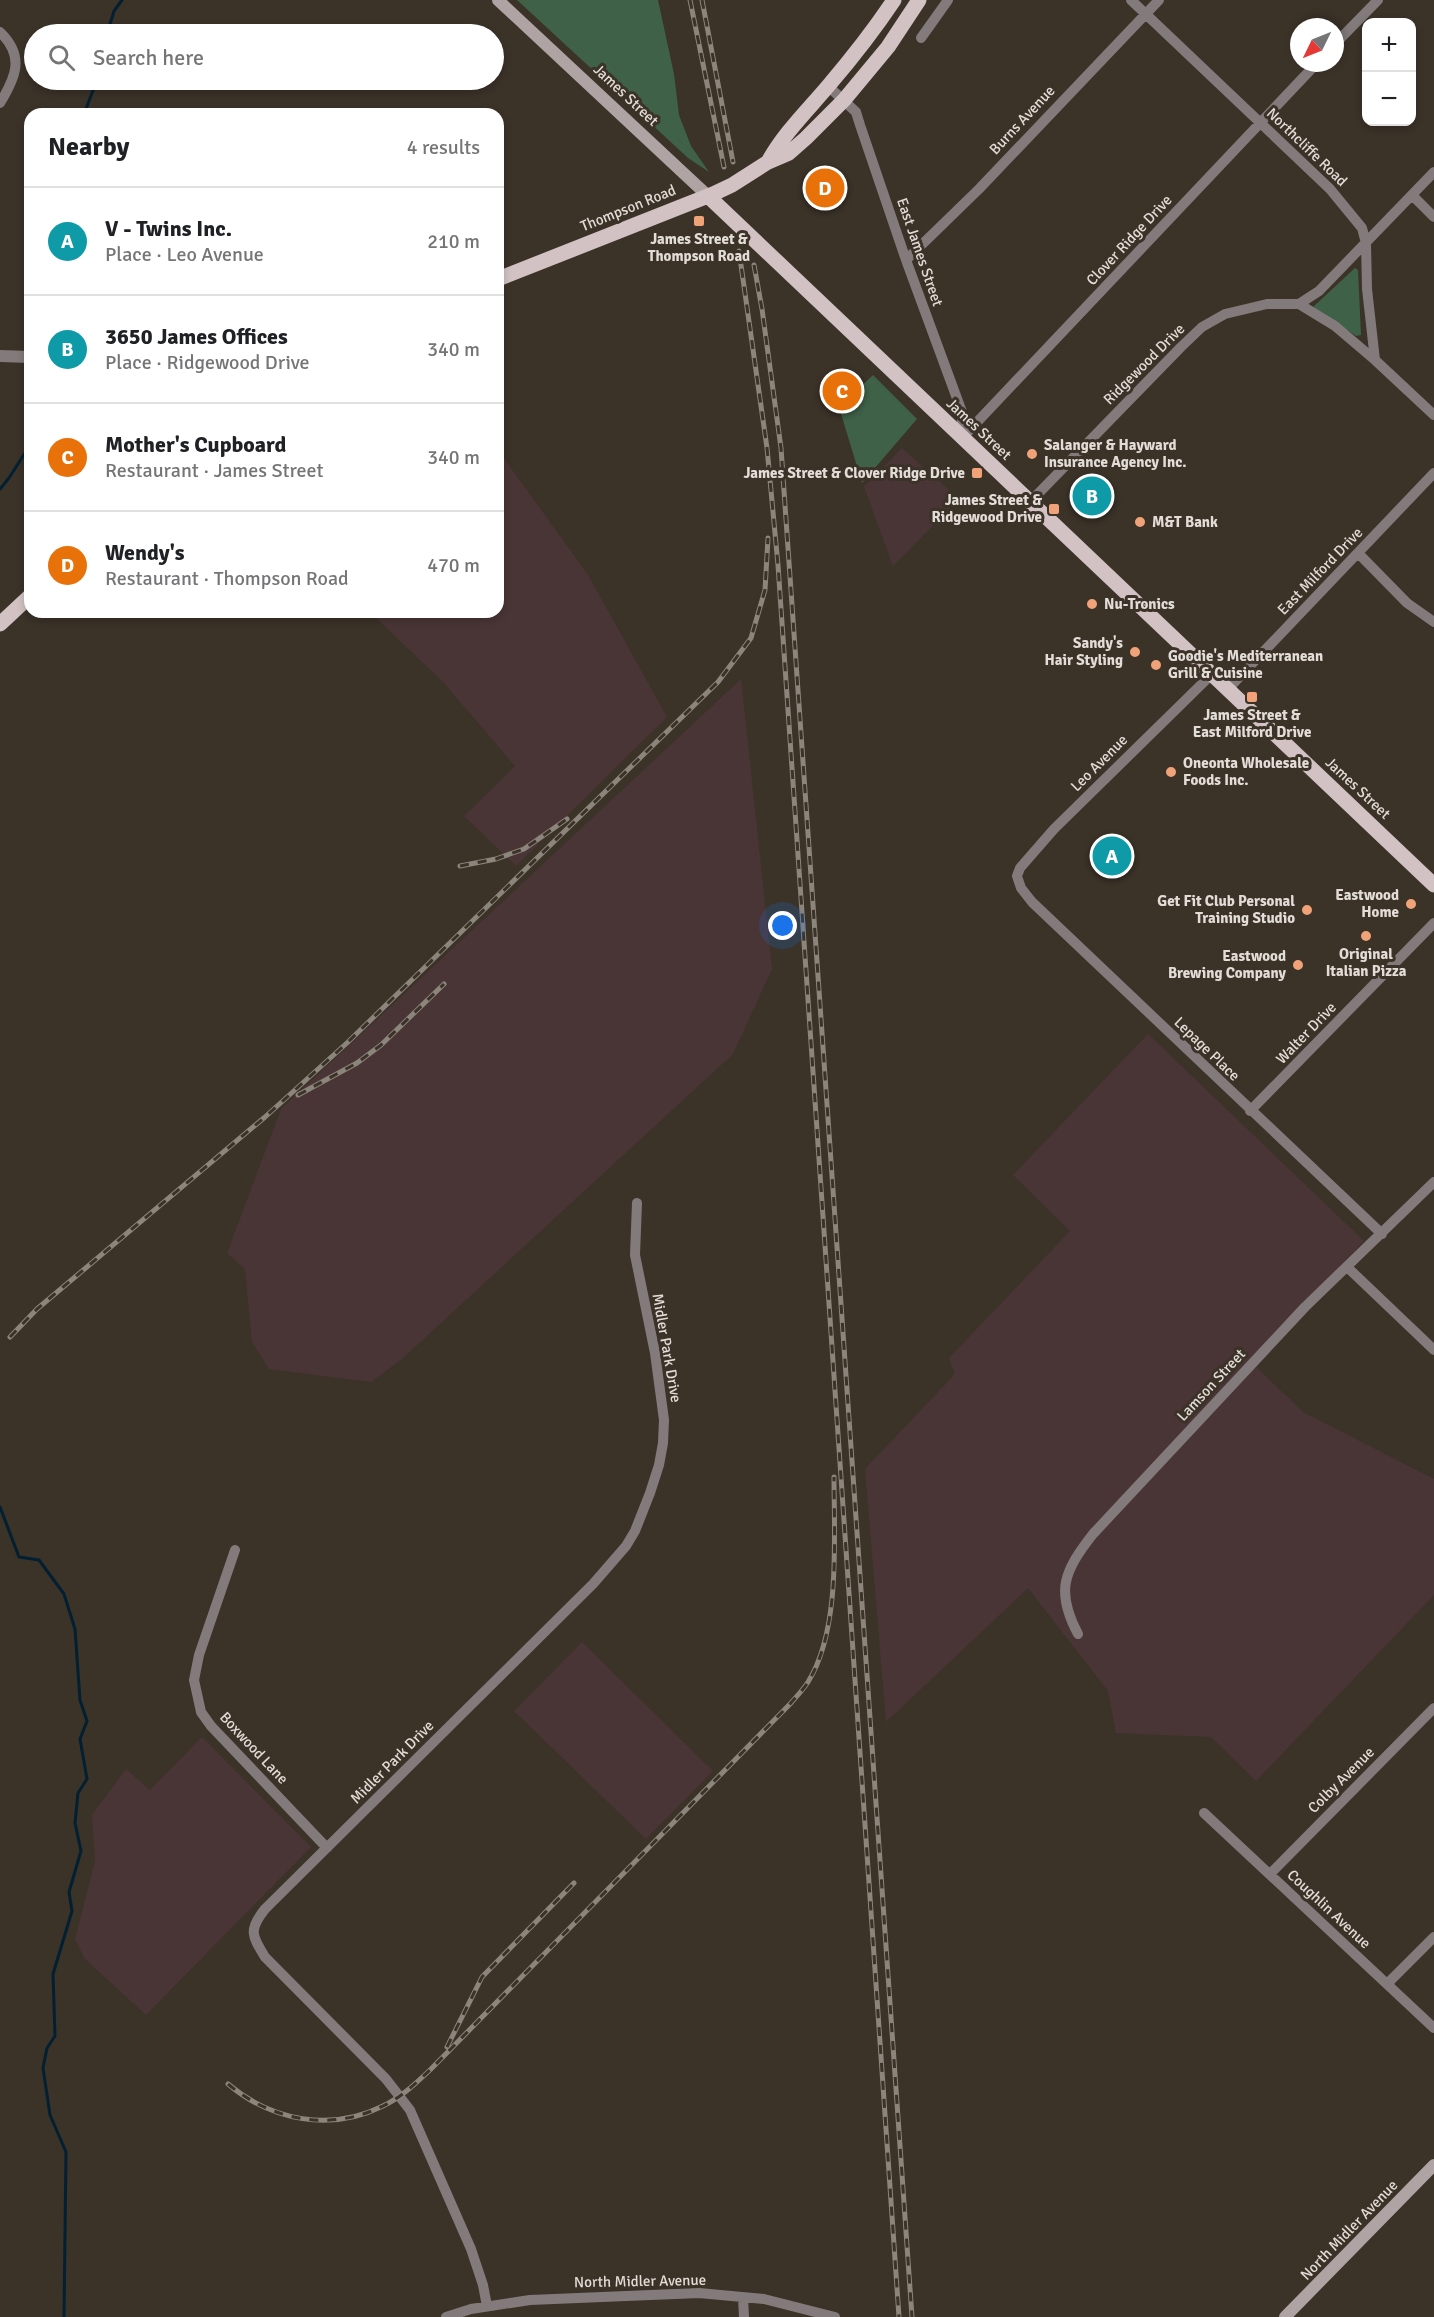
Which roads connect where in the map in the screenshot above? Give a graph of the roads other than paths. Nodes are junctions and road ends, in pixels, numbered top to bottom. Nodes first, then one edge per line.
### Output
1 (498, 0) edge
2 (894, 0) edge
3 (919, 0) edge
4 (948, 0) edge
5 (1131, 0) edge
6 (1159, 0) edge
7 (1378, 0) edge
8 (1146, 14) junction
9 (0, 32) edge
10 (1344, 35) edge
11 (921, 38) dead end
12 (1308, 72) edge
13 (828, 86) junction
14 (844, 100) junction
15 (0, 103) edge
16 (1261, 122) junction
17 (768, 162) junction
18 (1434, 172) edge
19 (1412, 195) junction
20 (708, 196) junction
21 (1434, 217) edge
22 (1366, 243) junction
23 (906, 260) junction
24 (504, 277) edge
25 (1299, 304) junction
26 (0, 356) edge
27 (24, 357) edge
28 (1375, 360) junction
29 (1434, 415) edge
30 (962, 438) junction
31 (1434, 473) edge
32 (1030, 502) junction
33 (1358, 553) junction
34 (24, 602) edge
35 (1434, 622) edge
36 (0, 624) edge
37 (1212, 674) junction
38 (1228, 689) junction
39 (1018, 880) joint
40 (1434, 885) edge
41 (1434, 923) edge
42 (1250, 1111) junction
43 (1434, 1182) edge
44 (637, 1203) dead end
45 (1382, 1234) junction
46 (1347, 1267) junction
47 (1434, 1350) edge
48 (235, 1550) dead end
49 (1078, 1634) dead end
50 (1434, 1708) edge
51 (1204, 1813) dead end
52 (327, 1848) junction
53 (1270, 1874) junction
54 (1434, 1937) edge
55 (1387, 1984) junction
56 (1434, 2028) edge
57 (1434, 2165) edge
58 (743, 2297) junction
59 (487, 2306) junction
60 (446, 2317) edge
61 (744, 2317) edge
62 (835, 2317) edge
63 (1285, 2317) edge

1 - 20 main road, James Street
2 - 13 main road, Thompson Road
3 - 14 main road, Thompson Road
4 - 11 street
5 - 8 street, Northcliffe Road
6 - 8 street, Burns Avenue
7 - 10 street
8 - 16 street, Northcliffe Road
8 - 23 street, Burns Avenue
9 - 15 street
12 - 16 street, Clover Ridge Drive
13 - 14 street, East James Street
13 - 17 main road, Thompson Road
14 - 17 main road, Thompson Road
14 - 23 street, East James Street
16 - 22 street, Northcliffe Road
16 - 30 street, Clover Ridge Drive
17 - 20 main road, Thompson Road
18 - 19 street
19 - 21 street
19 - 22 street
20 - 24 main road, Thompson Road
20 - 30 main road, James Street
22 - 25 street
22 - 28 street, Northcliffe Road
23 - 30 street, East James Street
25 - 28 street
25 - 32 street, Ridgewood Drive
26 - 27 street
28 - 29 street
30 - 32 main road, James Street
31 - 33 street, East Milford Drive
32 - 37 main road, James Street
33 - 35 street
33 - 38 street, East Milford Drive
34 - 36 main road
37 - 38 main road, James Street
37 - 39 street, Leo Avenue
38 - 40 main road, James Street
39 - 42 street, Lepage Place
41 - 42 street, Walter Drive
42 - 45 street, Lepage Place
43 - 45 street, Lamson Street
44 - 52 street, Midler Park Drive
45 - 46 street, Lamson Street
46 - 47 street
46 - 49 street, Lamson Street
48 - 52 street, Boxwood Lane
50 - 53 street, Colby Avenue
51 - 53 street, Coughlin Avenue
52 - 59 street, Midler Park Drive
53 - 55 street, Coughlin Avenue
54 - 55 street
55 - 56 street, Coughlin Avenue
57 - 63 main road, North Midler Avenue
58 - 59 street, North Midler Avenue
58 - 61 street
58 - 62 street, North Midler Avenue
59 - 60 street, North Midler Avenue

